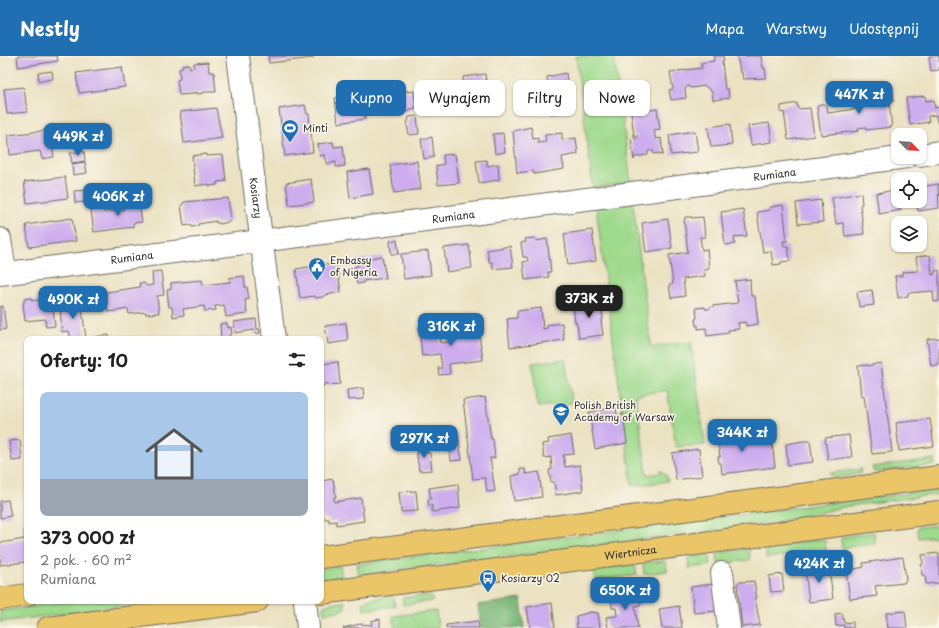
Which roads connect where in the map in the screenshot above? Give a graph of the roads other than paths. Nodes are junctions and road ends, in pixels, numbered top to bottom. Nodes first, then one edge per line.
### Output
1 (238, 56) edge
2 (939, 152) edge
3 (927, 154) edge
4 (891, 159) edge
5 (0, 239) edge
6 (262, 241) junction
7 (2, 274) edge
8 (274, 336) edge
9 (939, 476) edge
10 (939, 512) edge
11 (324, 557) edge
12 (722, 573) dead end
13 (324, 593) edge
14 (24, 595) edge
15 (0, 599) edge
16 (234, 604) edge
17 (305, 604) edge
18 (48, 628) edge
19 (308, 628) edge
20 (729, 628) edge

1 - 6 street, Kosiarzy
2 - 3 street
4 - 6 street, Rumiana
5 - 7 street
6 - 7 street, Rumiana
6 - 8 street, Kosiarzy
9 - 11 main road
10 - 13 main road, Wiertnicza
12 - 20 street
14 - 15 main road
16 - 18 main road
17 - 19 street

